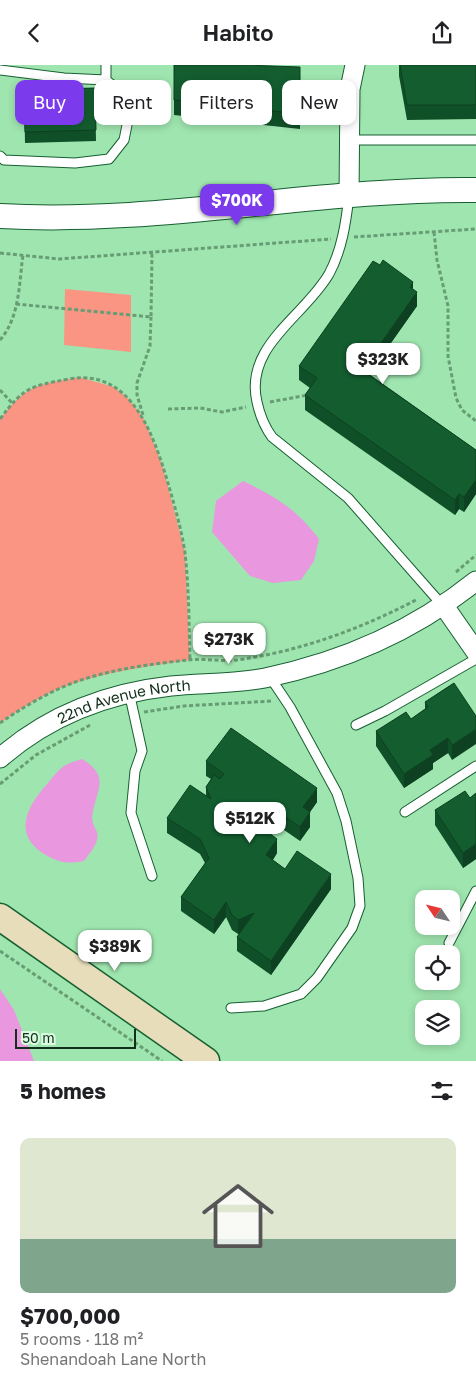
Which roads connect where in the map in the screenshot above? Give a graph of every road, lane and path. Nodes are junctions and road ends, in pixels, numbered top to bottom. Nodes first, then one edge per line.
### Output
1 (106, 65) edge
2 (355, 65) edge
3 (0, 71) edge
4 (106, 80) joint
5 (127, 125) edge
6 (349, 140) junction
7 (476, 140) edge
8 (0, 156) edge
9 (476, 190) edge
10 (349, 195) junction
11 (0, 216) edge
12 (476, 229) edge
13 (434, 232) junction
14 (341, 238) junction
15 (152, 252) junction
16 (0, 253) edge
17 (23, 255) junction
18 (16, 304) junction
19 (151, 317) junction
20 (0, 340) edge
21 (0, 390) edge
22 (309, 395) edge
23 (12, 403) junction
24 (258, 405) junction
25 (168, 409) dead end
26 (0, 419) edge
27 (144, 419) junction
28 (476, 421) edge
29 (476, 555) edge
30 (451, 577) dead end
31 (476, 581) edge
32 (422, 596) dead end
33 (444, 606) junction
34 (476, 652) edge
35 (476, 659) edge
36 (190, 660) junction
37 (270, 677) junction
38 (129, 691) junction
39 (0, 723) edge
40 (356, 725) dead end
41 (0, 759) edge
42 (476, 765) edge
43 (405, 812) dead end
44 (152, 876) dead end
45 (476, 891) edge
46 (0, 917) edge
47 (449, 943) dead end
48 (0, 951) edge
49 (231, 1008) dead end
50 (162, 1061) edge
51 (206, 1061) edge

1 - 4 lane
2 - 6 street
3 - 4 lane
5 - 8 lane
6 - 7 lane
6 - 10 street
9 - 10 street
10 - 11 street
10 - 14 lane
12 - 13 path
13 - 14 path
13 - 28 path
14 - 15 path
14 - 24 lane
15 - 17 path
15 - 19 path
16 - 17 path
17 - 18 path
18 - 19 path
18 - 20 path
19 - 27 path
21 - 23 path
22 - 24 path
23 - 26 path
23 - 27 path
24 - 25 path
24 - 33 lane
27 - 36 path
29 - 30 path
31 - 33 street, 22nd Avenue North
32 - 36 path
33 - 34 street
33 - 37 street, 22nd Avenue North
35 - 40 lane
36 - 39 path
37 - 38 street, 22nd Avenue North
37 - 49 lane
38 - 41 street, 22nd Avenue North
38 - 44 lane
42 - 43 lane
45 - 47 lane
46 - 51 main road
48 - 50 path

